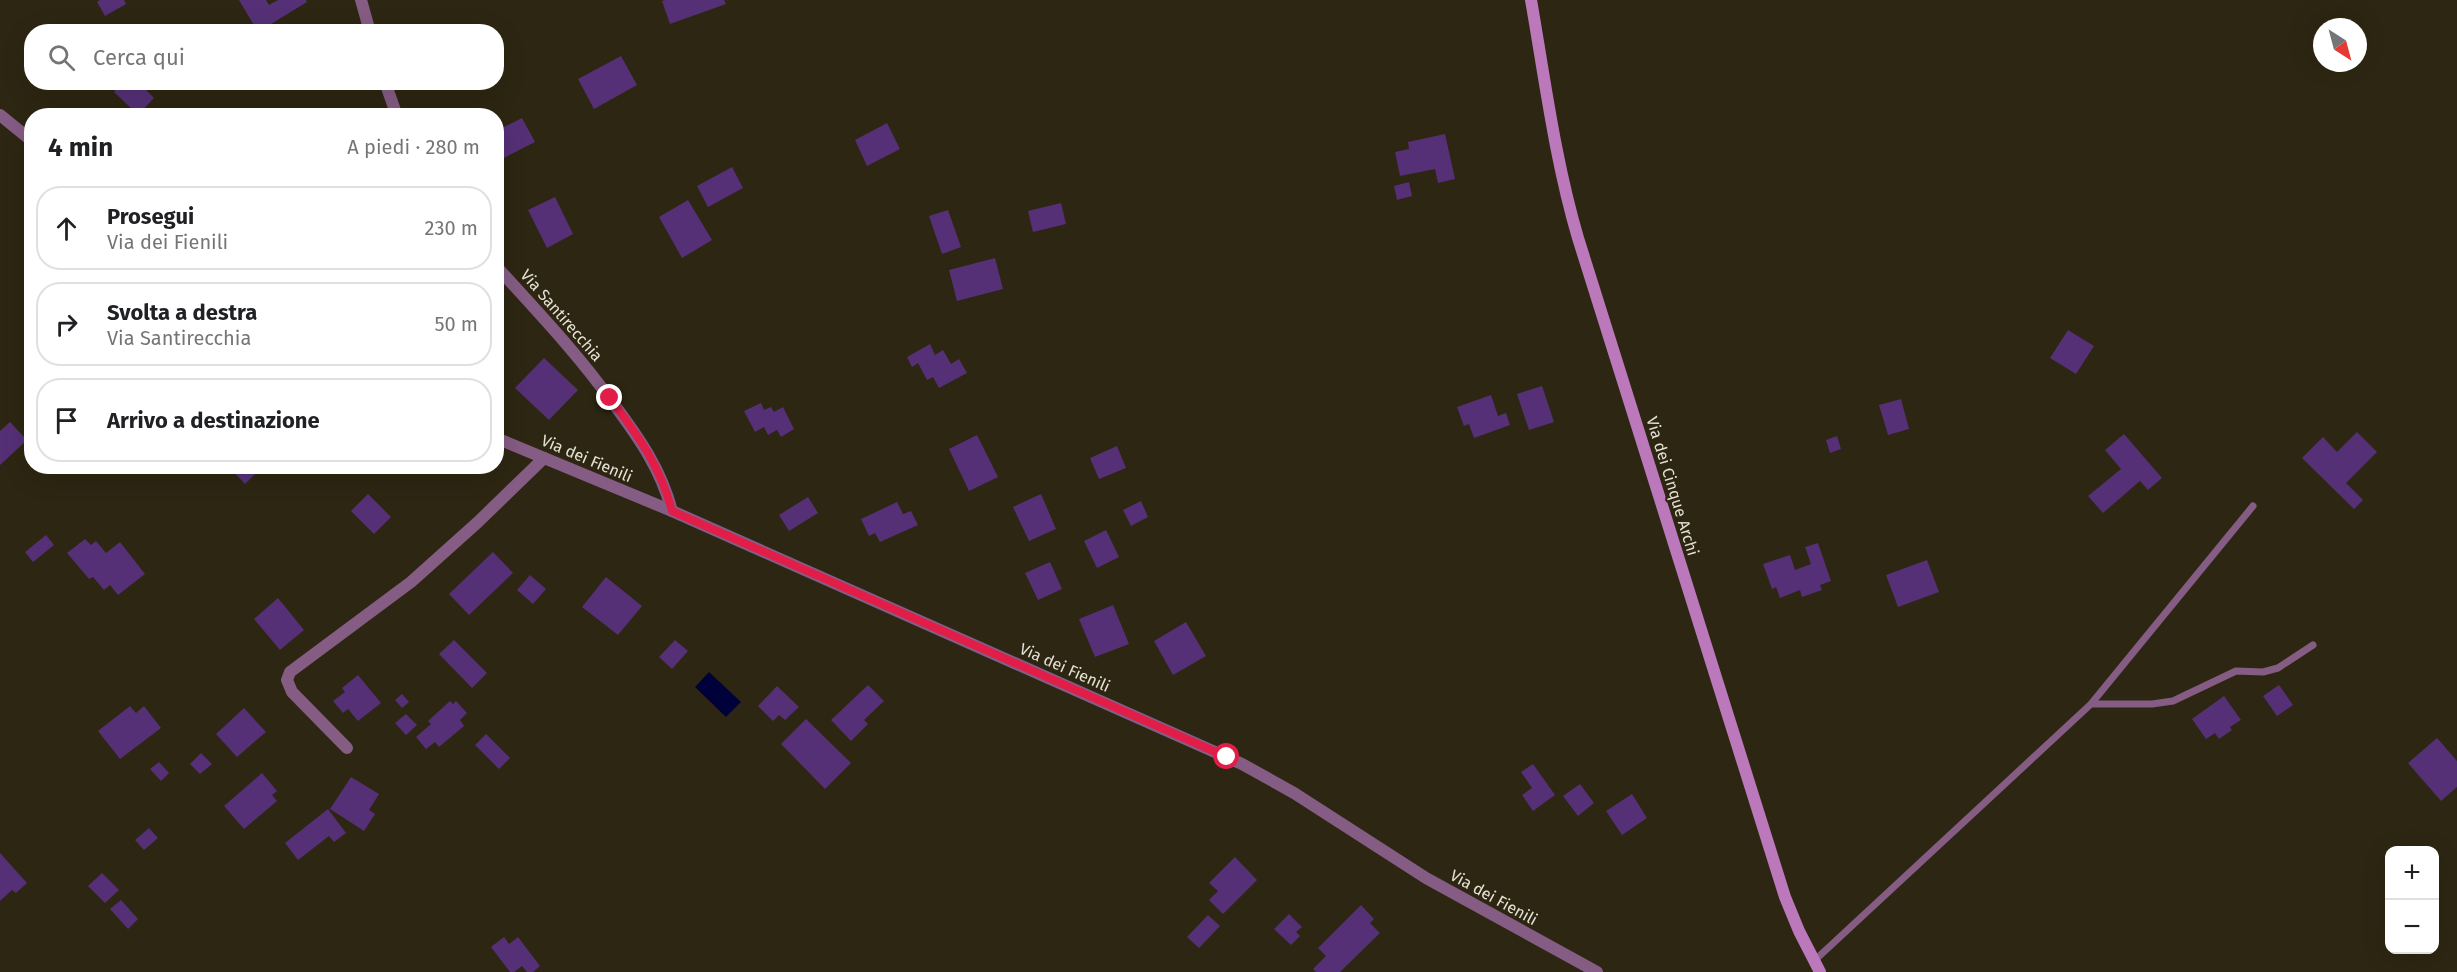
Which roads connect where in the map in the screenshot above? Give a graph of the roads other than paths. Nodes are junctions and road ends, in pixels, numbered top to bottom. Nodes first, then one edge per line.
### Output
1 (361, 0) edge
2 (1531, 0) edge
3 (368, 24) edge
4 (388, 90) edge
5 (394, 108) edge
6 (0, 115) edge
7 (24, 134) edge
8 (504, 275) edge
9 (504, 441) edge
10 (544, 458) junction
11 (2253, 506) dead end
12 (672, 511) junction
13 (2313, 645) dead end
14 (2091, 704) junction
15 (346, 748) dead end
16 (1817, 967) edge
17 (1597, 972) edge

1 - 3 street
2 - 16 main road, Via dei Cinque Archi
4 - 5 street
6 - 7 street
8 - 12 street, Via Santirecchia
9 - 10 street, Via dei Fienili
10 - 12 street, Via dei Fienili
10 - 15 street
11 - 14 lane
12 - 17 street, Via dei Fienili
13 - 14 lane
14 - 16 lane

